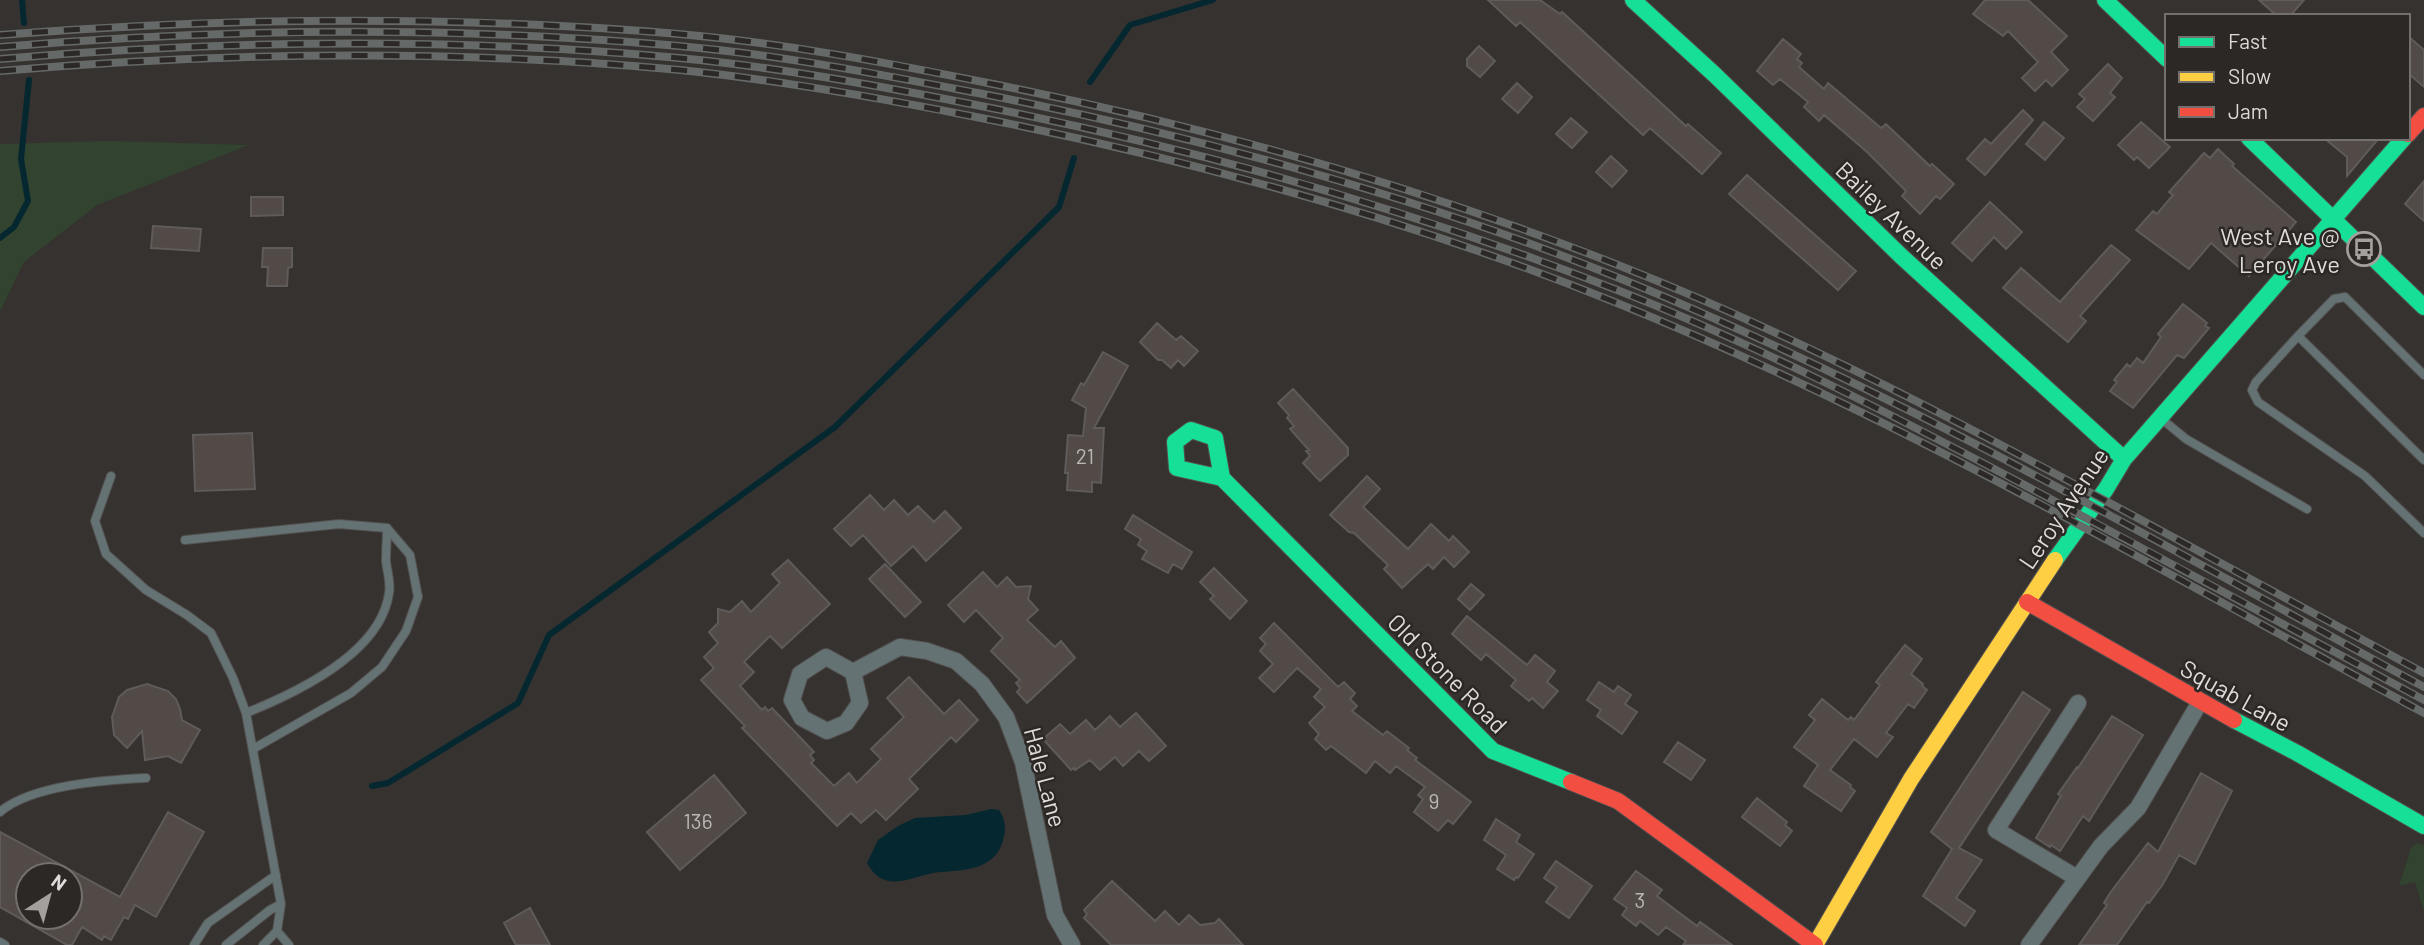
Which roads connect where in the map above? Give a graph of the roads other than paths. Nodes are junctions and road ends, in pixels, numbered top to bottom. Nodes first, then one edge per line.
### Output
1 (1633, 0) edge
2 (2105, 0) edge
3 (2165, 57) edge
4 (2424, 116) edge
5 (2410, 132) edge
6 (2251, 140) edge
7 (2402, 140) edge
8 (2334, 219) junction
9 (2424, 307) edge
10 (2298, 336) junction
11 (2424, 375) edge
12 (2161, 418) junction
13 (2124, 459) junction
14 (2424, 460) edge
15 (111, 476) dead end
16 (1222, 478) dead end
17 (2307, 509) dead end
18 (387, 528) junction
19 (2424, 533) edge
20 (185, 540) dead end
21 (2027, 602) junction
22 (853, 672) junction
23 (2200, 702) junction
24 (2078, 703) dead end
25 (246, 713) junction
26 (253, 749) junction
27 (146, 778) dead end
28 (0, 812) edge
29 (2424, 826) edge
30 (276, 875) junction
31 (2077, 878) junction
32 (281, 904) junction
33 (277, 931) junction
34 (0, 942) edge
35 (5, 945) edge
36 (194, 945) edge
37 (226, 945) edge
38 (263, 945) edge
39 (289, 945) edge
40 (1072, 945) edge
41 (1815, 945) edge
42 (2029, 945) edge

1 - 13 street, Bailey Avenue
2 - 3 street
4 - 5 street
6 - 8 street
7 - 8 street, Leroy Avenue
8 - 9 street
8 - 12 street, Leroy Avenue
10 - 11 lane
10 - 14 lane
10 - 19 lane
12 - 13 street, Leroy Avenue
12 - 17 lane
13 - 21 street, Leroy Avenue
15 - 25 lane
16 - 41 street, Old Stone Road
18 - 20 lane
18 - 25 lane
18 - 26 lane
21 - 23 street, Squab Lane
21 - 41 street, Leroy Avenue
22 - 22 street
22 - 40 street, Hale Lane
23 - 29 street, Squab Lane
23 - 31 street
24 - 31 street
25 - 26 lane
26 - 30 lane
27 - 28 lane
30 - 32 lane
30 - 36 lane
31 - 42 street
32 - 33 lane
32 - 37 lane
33 - 38 lane
33 - 39 lane
34 - 35 lane

